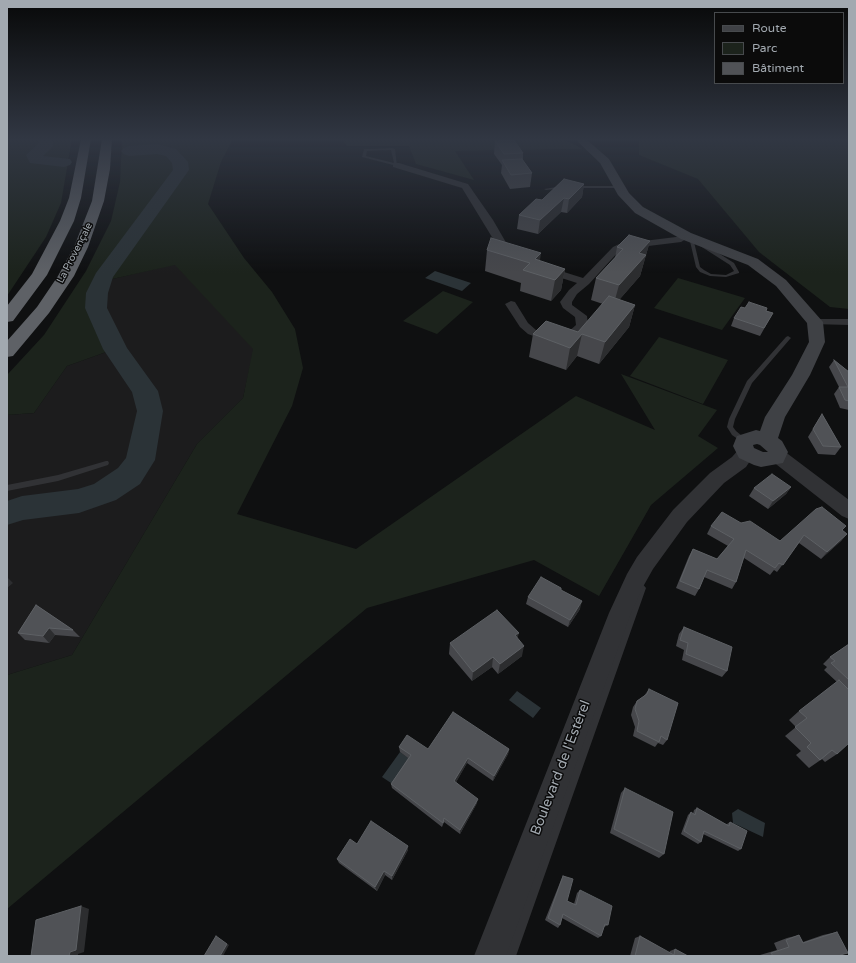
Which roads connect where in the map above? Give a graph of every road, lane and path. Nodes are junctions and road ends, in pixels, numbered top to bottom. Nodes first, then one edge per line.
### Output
1 (78, 184) edge
2 (101, 184) edge
3 (458, 184) edge
4 (617, 184) edge
5 (619, 187) junction
6 (546, 189) dead end
7 (688, 237) junction
8 (516, 260) edge
9 (538, 267) edge
10 (585, 282) junction
11 (511, 304) dead end
12 (7, 317) edge
13 (816, 322) junction
14 (849, 322) edge
15 (788, 338) dead end
16 (7, 352) edge
17 (745, 447) junction
18 (772, 448) junction
19 (106, 463) dead end
20 (7, 488) edge
21 (849, 511) edge
22 (635, 581) junction
23 (490, 956) edge
24 (510, 956) edge

1 - 12 highway, La Provençale
2 - 16 highway, La Provençale
3 - 8 street
4 - 5 main road
5 - 6 lane
5 - 7 main road
7 - 7 lane
7 - 10 street
7 - 13 main road
9 - 10 street
10 - 11 street
13 - 14 street
13 - 18 main road
15 - 17 lane
17 - 18 main road
17 - 22 street, Boulevard de l'Estérel
18 - 21 street
19 - 20 lane
22 - 23 street, Boulevard de l'Estérel
22 - 24 lane, Boulevard de l'Estérel

